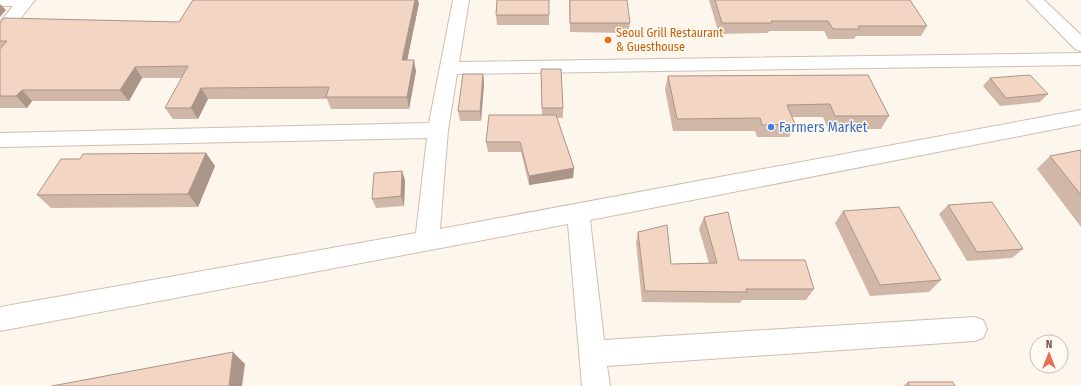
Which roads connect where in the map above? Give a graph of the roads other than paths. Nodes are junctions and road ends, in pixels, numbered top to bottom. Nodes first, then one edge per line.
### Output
1 (461, 0) edge
2 (1035, 0) edge
3 (0, 1) edge
4 (27, 1) edge
5 (0, 33) edge
6 (1081, 45) edge
7 (1081, 59) edge
8 (450, 68) junction
9 (1081, 117) edge
10 (438, 130) junction
11 (0, 140) edge
12 (578, 213) junction
13 (427, 241) junction
14 (0, 319) edge
15 (974, 329) dead end
16 (592, 354) junction
17 (596, 386) edge

1 - 8 street
2 - 6 street
3 - 4 street
4 - 5 street
7 - 8 street
8 - 10 street
9 - 12 street
10 - 11 street
10 - 13 street
12 - 13 street
12 - 16 street
13 - 14 street
15 - 16 street
16 - 17 street

